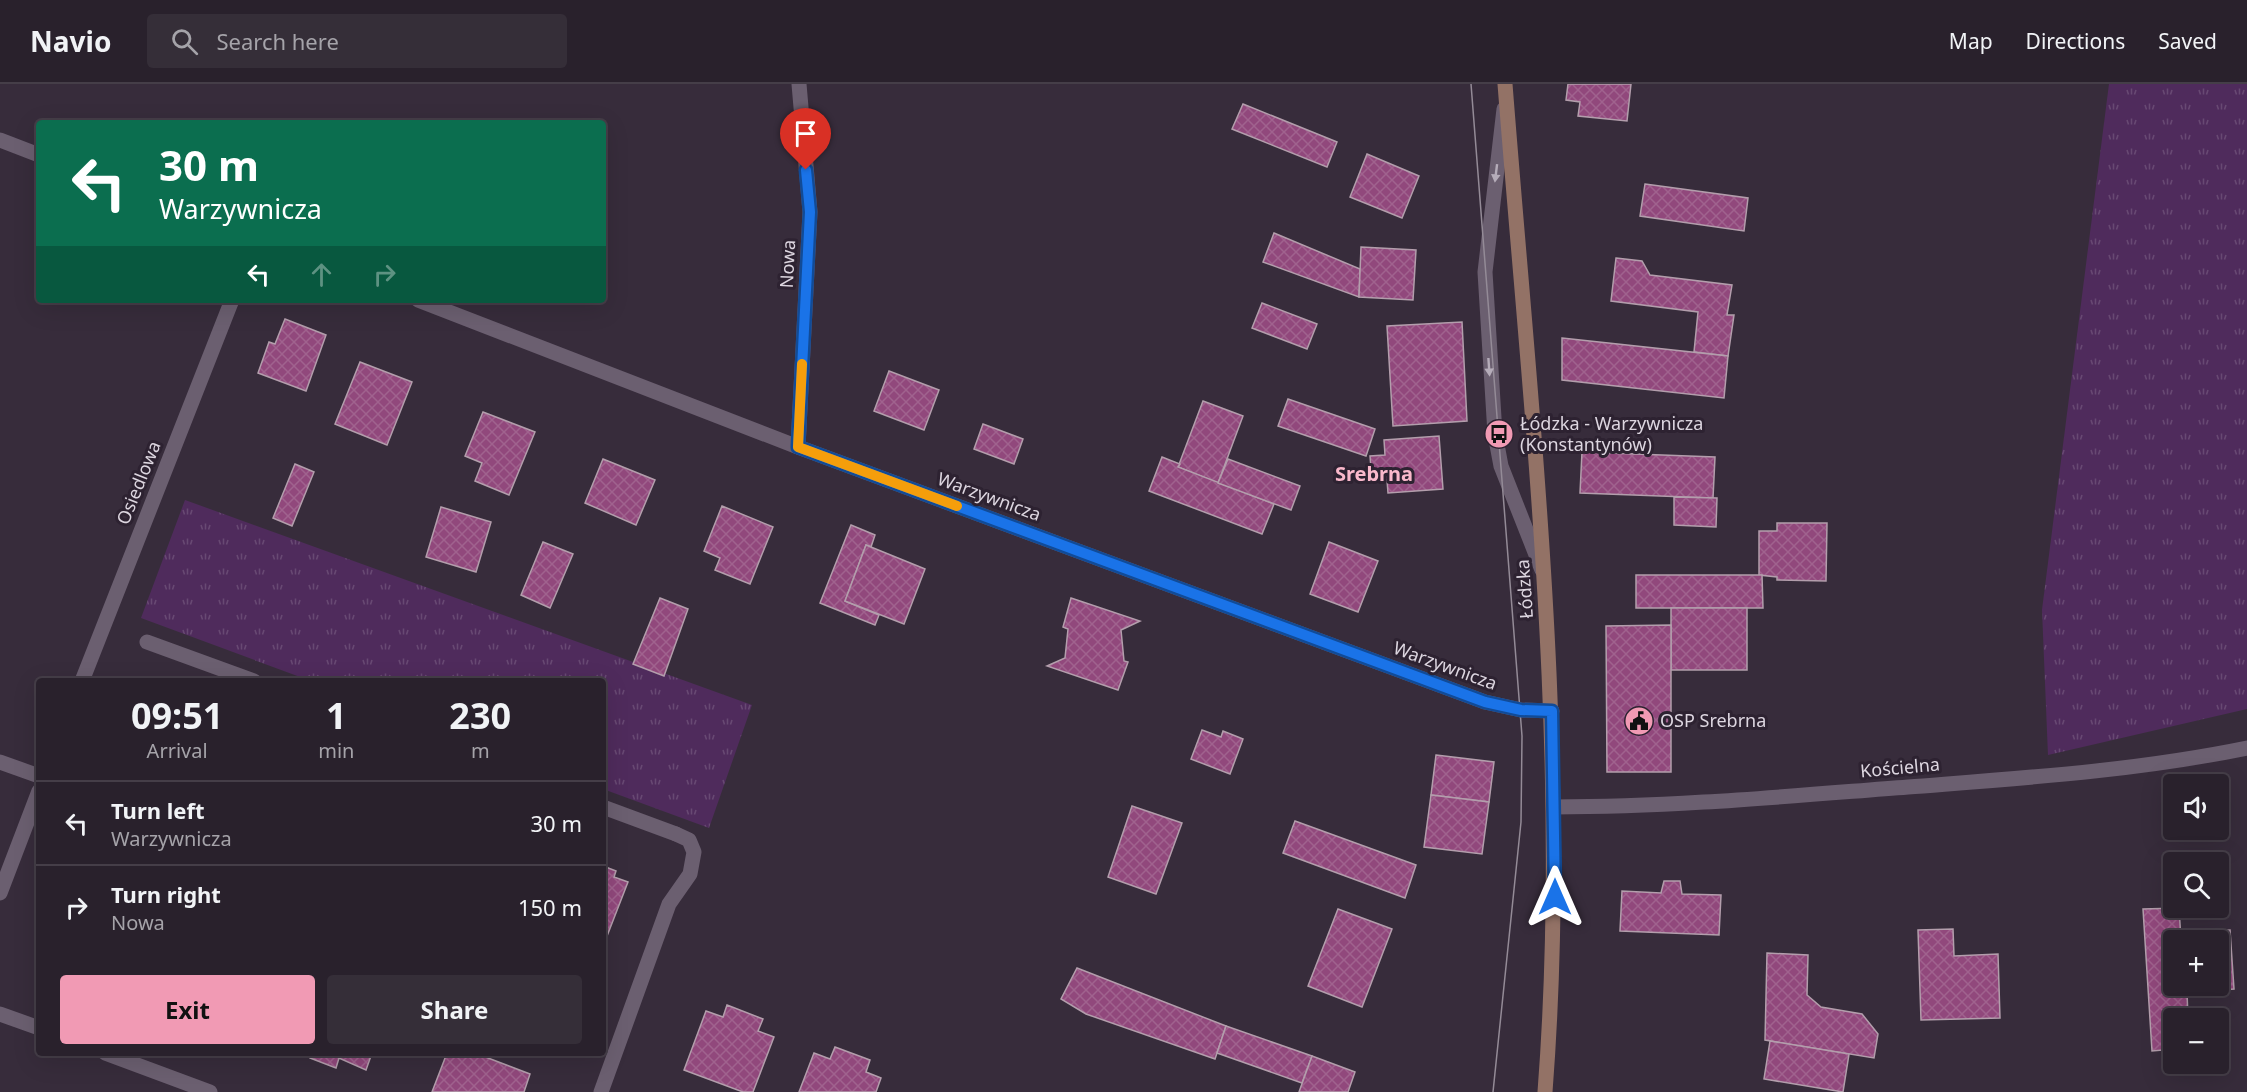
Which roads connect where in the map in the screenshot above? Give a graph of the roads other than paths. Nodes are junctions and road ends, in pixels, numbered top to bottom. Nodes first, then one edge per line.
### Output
1 (799, 84) edge
2 (1505, 89) edge
3 (0, 140) edge
4 (36, 154) edge
5 (231, 303) edge
6 (426, 303) edge
7 (798, 447) junction
8 (1544, 575) junction
9 (147, 642) dead end
10 (83, 678) edge
11 (246, 678) edge
12 (1552, 711) junction
13 (2247, 748) edge
14 (0, 762) edge
15 (36, 775) edge
16 (36, 799) edge
17 (1554, 807) junction
18 (606, 808) edge
19 (0, 893) edge
20 (0, 1014) edge
21 (36, 1027) edge
22 (113, 1056) edge
23 (210, 1092) edge
24 (601, 1092) edge
25 (1545, 1092) edge

1 - 7 street, Nowa
2 - 8 main road, Łódzka
2 -> 8 street
3 - 4 street
5 - 10 street, Osiedlowa
6 - 7 street, Warzywnicza
7 - 12 street, Warzywnicza
8 - 12 main road, Łódzka
9 - 11 street
12 - 17 main road, Łódzka
13 - 17 street, Kościelna
14 - 15 street
16 - 19 street
17 - 25 main road, Łódzka
18 - 24 street
20 - 21 street
22 - 23 street

